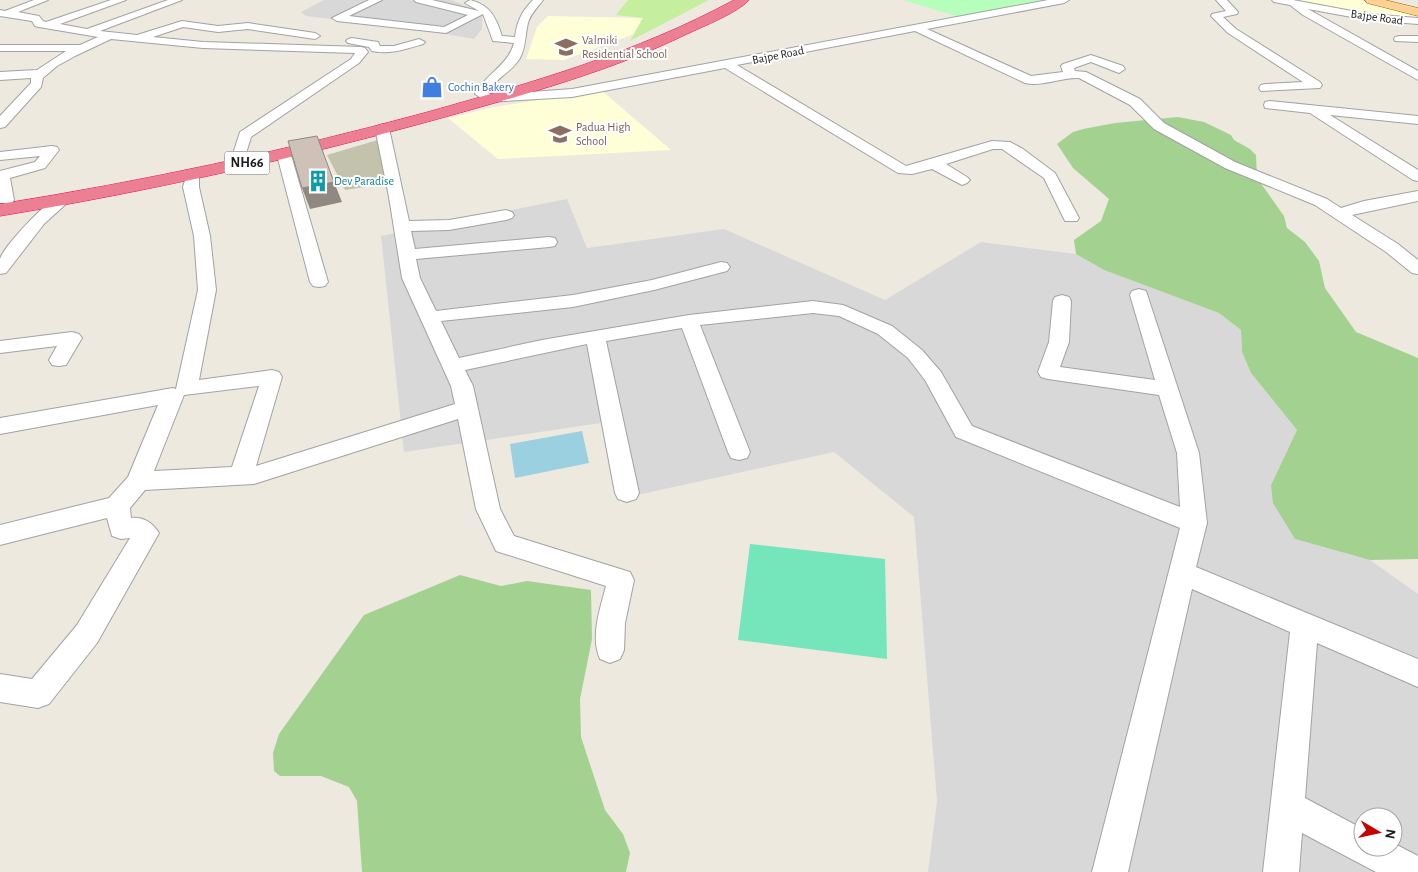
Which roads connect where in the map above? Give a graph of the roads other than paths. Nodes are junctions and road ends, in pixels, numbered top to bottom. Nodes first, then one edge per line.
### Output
1 (43, 0) edge
2 (121, 0) edge
3 (177, 0) edge
4 (377, 0) edge
5 (419, 0) edge
6 (462, 0) edge
7 (537, 0) edge
8 (728, 0) edge
9 (742, 0) edge
10 (1064, 0) edge
11 (1220, 0) edge
12 (1277, 0) edge
13 (1371, 0) edge
14 (1388, 0) edge
15 (1293, 3) junction
16 (1418, 7) edge
17 (3, 13) edge
18 (1416, 18) edge
19 (44, 26) junction
20 (918, 29) junction
21 (86, 33) junction
22 (110, 36) junction
23 (1418, 38) edge
24 (136, 39) junction
25 (1399, 39) dead end
26 (519, 40) junction
27 (419, 42) dead end
28 (0, 48) edge
29 (83, 48) junction
30 (727, 64) junction
31 (1119, 69) dead end
32 (39, 74) junction
33 (1070, 74) junction
34 (0, 76) edge
35 (1418, 76) edge
36 (1264, 88) dead end
37 (486, 96) junction
38 (0, 101) edge
39 (19, 102) junction
40 (1270, 105) dead end
41 (1312, 110) junction
42 (1418, 120) edge
43 (0, 124) edge
44 (382, 128) junction
45 (284, 155) junction
46 (0, 156) edge
47 (239, 157) junction
48 (933, 163) junction
49 (1, 176) edge
50 (192, 176) junction
51 (1418, 177) edge
52 (962, 180) dead end
53 (1418, 196) edge
54 (61, 200) junction
55 (2, 203) edge
56 (1341, 213) junction
57 (506, 215) dead end
58 (1071, 218) dead end
59 (402, 226) junction
60 (549, 242) dead end
61 (407, 254) junction
62 (721, 267) dead end
63 (0, 269) edge
64 (1418, 269) edge
65 (319, 282) dead end
66 (1139, 295) dead end
67 (1062, 301) dead end
68 (429, 317) junction
69 (689, 321) junction
70 (595, 337) junction
71 (0, 347) edge
72 (59, 360) dead end
73 (452, 366) junction
74 (1168, 389) junction
75 (467, 408) junction
76 (0, 426) edge
77 (739, 452) dead end
78 (241, 476) junction
79 (138, 481) junction
80 (627, 493) dead end
81 (117, 506) junction
82 (1194, 523) junction
83 (0, 535) edge
84 (1182, 573) junction
85 (1305, 624) junction
86 (610, 650) dead end
87 (1418, 673) edge
88 (0, 688) edge
89 (1287, 807) junction
90 (1353, 842) edge
91 (1383, 857) edge
92 (1110, 872) edge
93 (1280, 872) edge
94 (1412, 872) edge

1 - 17 street
2 - 19 street
3 - 21 street
4 - 5 street
6 - 26 street
7 - 26 street
8 - 37 highway, NH66
9 - 37 highway, NH66
10 - 20 street, Bajpe Road
11 - 36 street
12 - 15 street, Bajpe Road
13 - 18 main road
14 - 16 main road
15 - 18 street, Bajpe Road
15 - 35 street
17 - 19 street
18 - 23 street
19 - 21 street
20 - 30 street, Bajpe Road
20 - 33 street
21 - 22 street
22 - 24 street
22 - 29 street
23 - 25 street
24 - 27 street
24 - 47 street
26 - 37 street
28 - 29 street
29 - 32 street
30 - 37 street, Bajpe Road
30 - 48 street
31 - 33 street
32 - 34 street
32 - 39 street
33 - 56 street
37 - 44 highway, NH66
37 - 47 highway, NH66
38 - 39 street
39 - 43 street
40 - 41 street
41 - 42 street
41 - 51 street
44 - 45 highway, NH66
44 - 59 street
45 - 50 highway, NH66
45 - 65 street
46 - 49 street
47 - 55 highway, NH66
48 - 52 street
48 - 58 street
49 - 55 street
50 - 54 highway, NH66
50 - 78 street
53 - 56 street
54 - 55 highway, NH66
54 - 63 street
56 - 64 street
57 - 59 street
59 - 61 street
60 - 61 street
61 - 68 street
62 - 68 street
66 - 74 street
67 - 74 street
68 - 73 street
69 - 70 street
69 - 77 street
69 - 82 street
70 - 73 street
70 - 80 street
71 - 72 street
73 - 75 street
74 - 82 street
75 - 78 street
75 - 86 street
76 - 79 street
78 - 79 street
79 - 81 street
81 - 83 street
81 - 88 street
82 - 84 street
84 - 85 street
84 - 92 street
85 - 87 street
85 - 89 street
89 - 90 street
89 - 93 street
91 - 94 street

